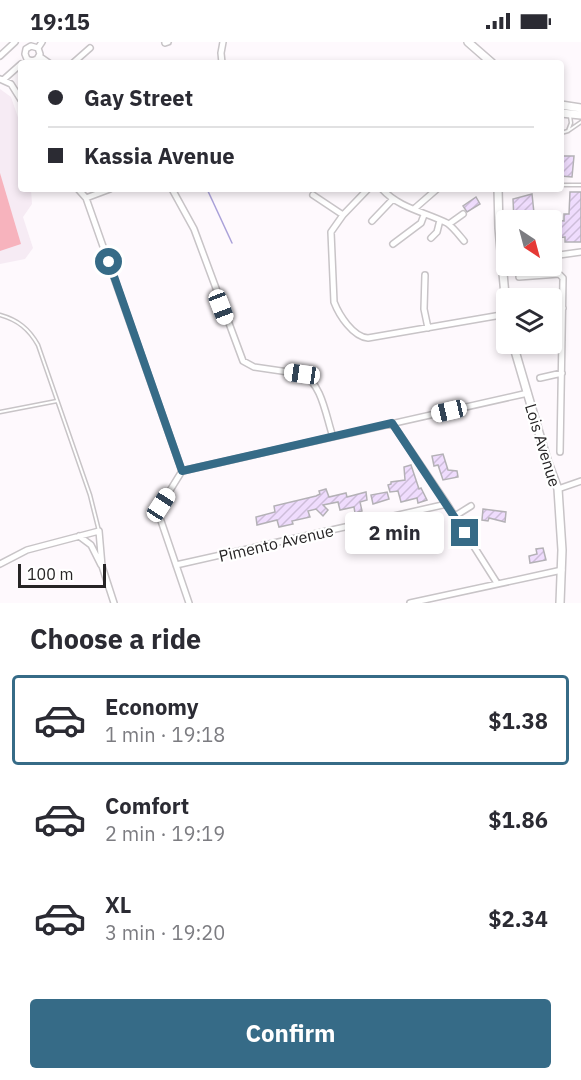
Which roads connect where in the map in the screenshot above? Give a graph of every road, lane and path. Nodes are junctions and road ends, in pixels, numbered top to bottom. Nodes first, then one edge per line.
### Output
1 (15, 42) edge
2 (42, 42) edge
3 (223, 42) edge
4 (471, 43) edge
5 (26, 45) edge
6 (38, 48) junction
7 (90, 48) dead end
8 (0, 56) edge
9 (39, 56) junction
10 (23, 60) edge
11 (35, 60) edge
12 (45, 60) edge
13 (76, 60) edge
14 (222, 60) edge
15 (489, 60) edge
16 (18, 66) edge
17 (2, 79) edge
18 (18, 94) edge
19 (564, 105) edge
20 (581, 108) edge
21 (565, 114) edge
22 (581, 115) edge
23 (581, 122) edge
24 (568, 131) junction
25 (564, 132) edge
26 (564, 185) edge
27 (581, 185) edge
28 (81, 192) edge
29 (102, 192) edge
30 (174, 192) edge
31 (365, 192) edge
32 (385, 192) edge
33 (434, 192) edge
34 (498, 192) edge
35 (313, 195) dead end
36 (86, 198) junction
37 (393, 199) junction
38 (414, 209) junction
39 (500, 210) edge
40 (463, 214) dead end
41 (343, 215) junction
42 (424, 215) junction
43 (440, 220) junction
44 (372, 221) dead end
45 (449, 224) junction
46 (431, 238) dead end
47 (464, 241) dead end
48 (393, 244) dead end
49 (581, 252) edge
50 (562, 255) edge
51 (425, 275) dead end
52 (519, 278) dead end
53 (563, 308) joint
54 (0, 315) edge
55 (496, 318) edge
56 (428, 328) junction
57 (562, 339) edge
58 (516, 354) edge
59 (562, 354) edge
60 (562, 373) junction
61 (540, 378) dead end
62 (528, 393) junction
63 (57, 401) junction
64 (0, 412) edge
65 (392, 423) junction
66 (333, 436) junction
67 (560, 452) dead end
68 (182, 471) junction
69 (581, 481) edge
70 (558, 489) junction
71 (447, 504) junction
72 (471, 506) dead end
73 (455, 516) junction
74 (99, 531) junction
75 (79, 536) junction
76 (0, 564) edge
77 (176, 565) junction
78 (102, 566) junction
79 (562, 570) junction
80 (497, 583) junction
81 (114, 603) edge
82 (189, 603) edge
83 (410, 603) edge
84 (562, 603) edge

1 - 8 street
2 - 6 street
3 - 14 street
4 - 15 street
5 - 6 street
5 - 10 street
6 - 9 street
7 - 13 street
9 - 11 street
9 - 12 street
16 - 17 street
17 - 18 street
19 - 20 street
21 - 22 street
21 - 24 lane
23 - 24 lane
24 - 25 lane
26 - 27 lane
28 - 36 street
29 - 36 street
30 - 66 street
31 - 41 street
32 - 37 street
33 - 38 street
34 - 39 street
35 - 41 street
36 - 68 street
37 - 38 street
37 - 44 street
38 - 42 street
40 - 45 street
41 - 56 street
42 - 43 street
42 - 48 street
43 - 45 street
43 - 46 street
45 - 47 street
49 - 50 street
51 - 56 street
52 - 53 street
53 - 57 street
54 - 63 lane
55 - 56 street
58 - 62 street, Lois Avenue
59 - 60 street
60 - 61 street
60 - 67 street
62 - 65 street
62 - 70 street, Lois Avenue
63 - 64 lane
63 - 74 lane
65 - 66 street
65 - 71 street
66 - 68 street
68 - 77 street
69 - 70 street
70 - 79 street, Lois Avenue
71 - 73 street
71 - 77 street, Pimento Avenue
72 - 73 street
73 - 80 street
74 - 75 street
74 - 78 street
75 - 76 street
75 - 78 street
77 - 82 street
78 - 81 street
79 - 80 street
79 - 84 street, Lois Avenue
80 - 83 street

